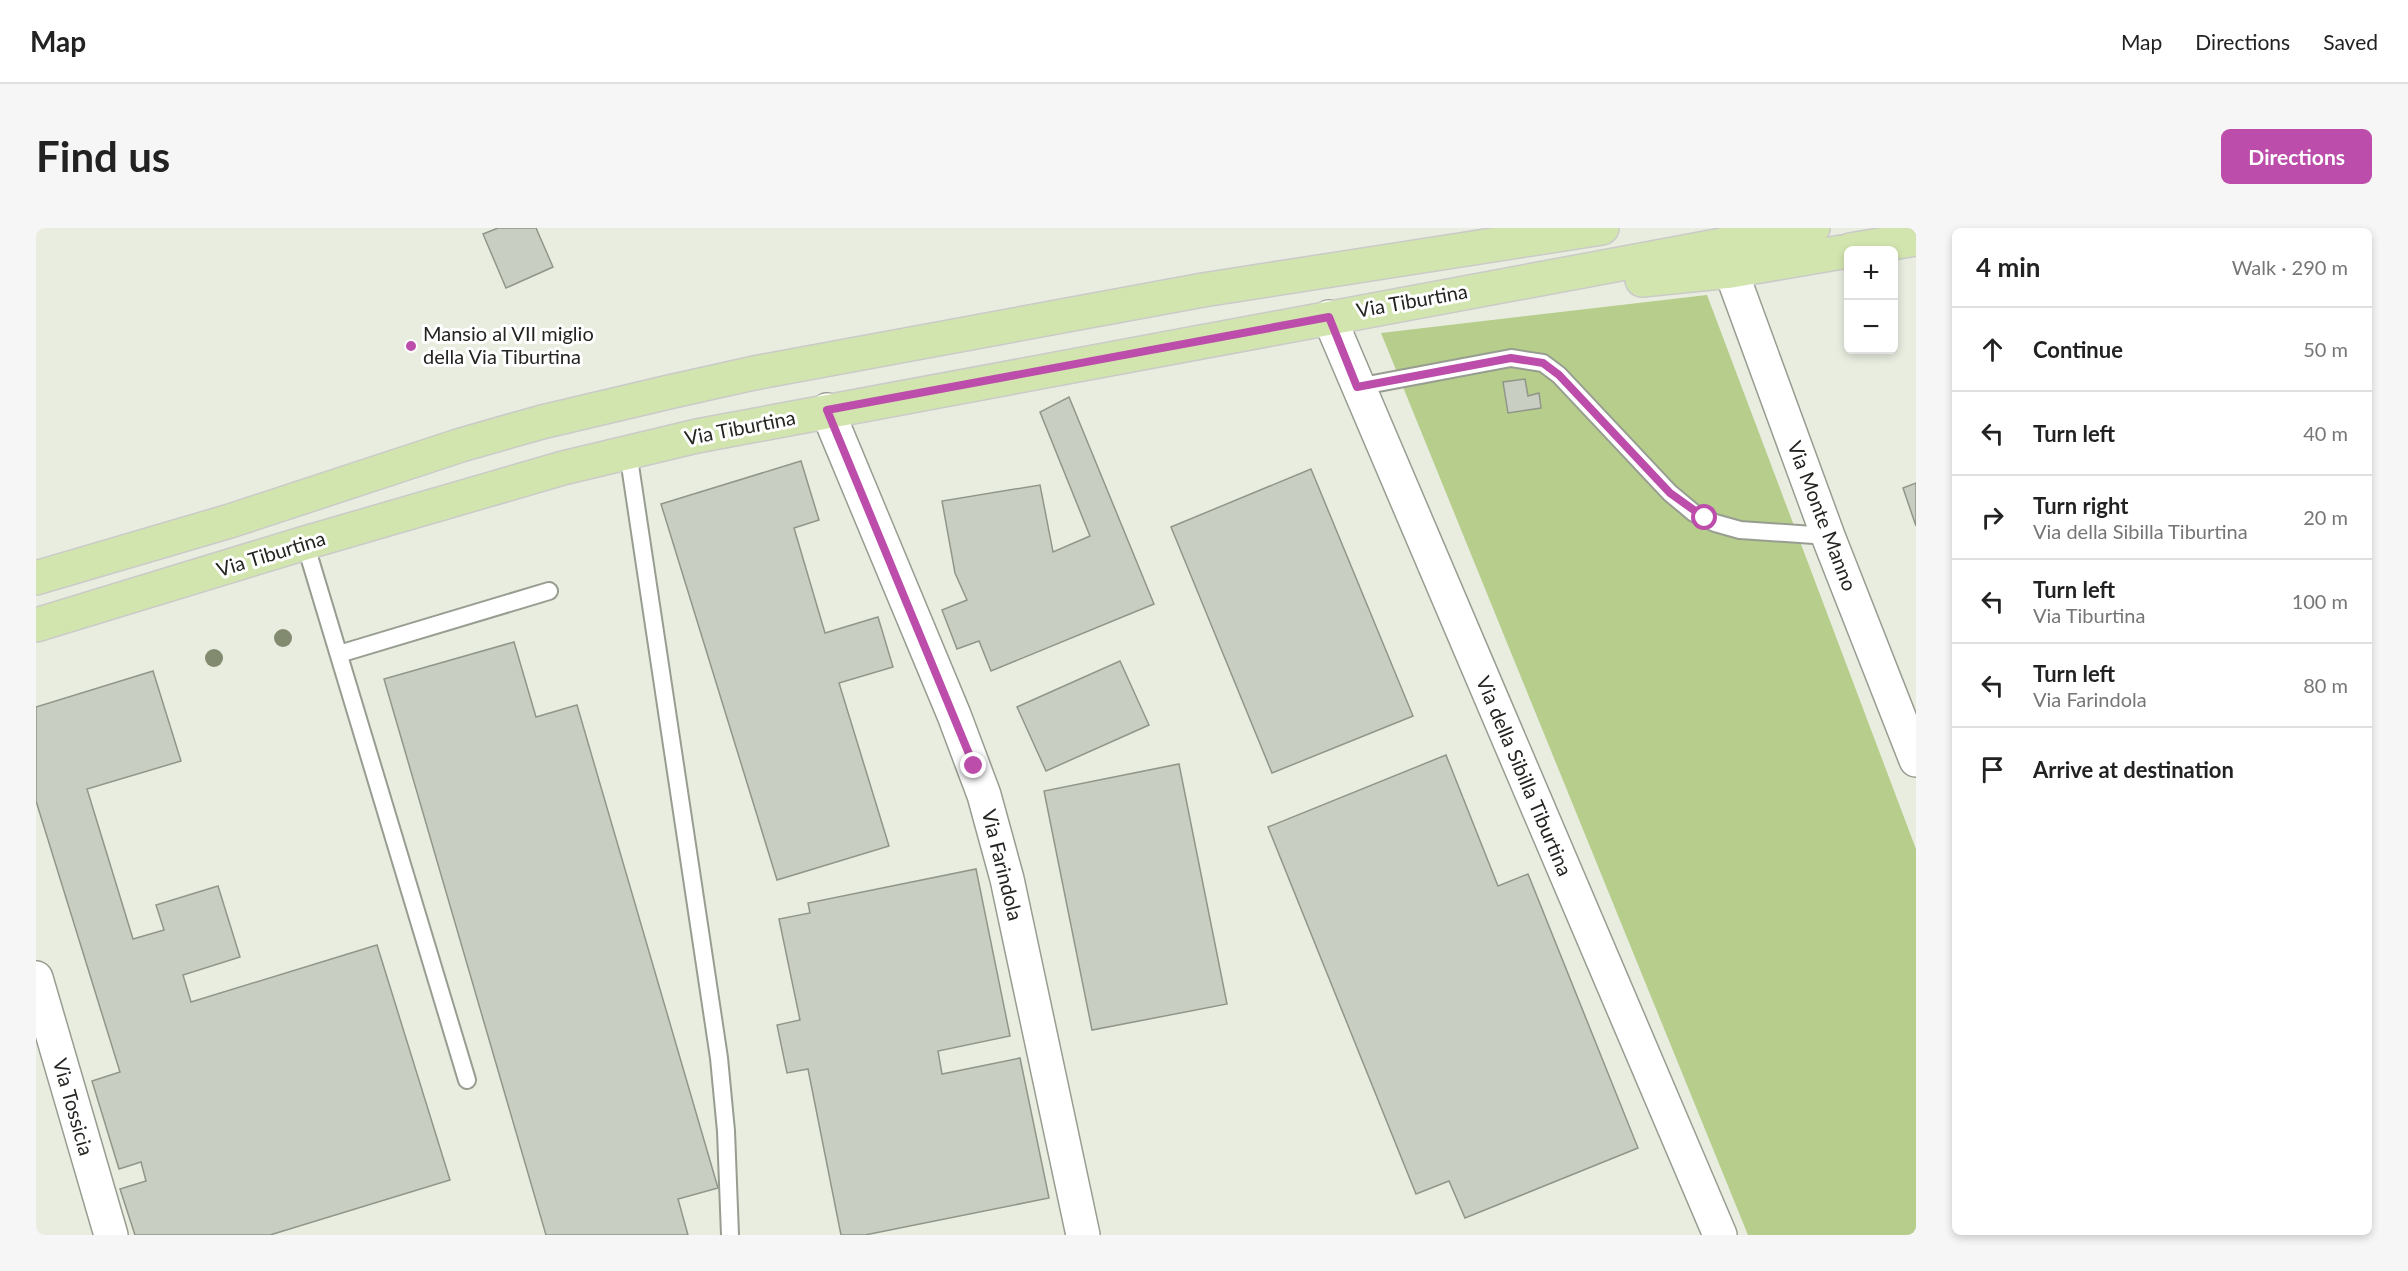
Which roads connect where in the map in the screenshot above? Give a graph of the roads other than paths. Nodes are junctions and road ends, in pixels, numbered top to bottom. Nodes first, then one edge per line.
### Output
1 (1602, 228) edge
2 (1813, 228) edge
3 (1916, 239) edge
4 (1877, 246) edge
5 (1844, 252) edge
6 (1731, 271) junction
7 (1408, 302) junction
8 (1329, 317) junction
9 (1357, 387) junction
10 (827, 410) junction
11 (628, 452) junction
12 (1828, 536) junction
13 (305, 543) junction
14 (36, 578) edge
15 (549, 591) dead end
16 (36, 625) edge
17 (339, 654) junction
18 (1916, 760) edge
19 (36, 978) edge
20 (466, 1080) dead end
21 (111, 1235) edge
22 (730, 1235) edge
23 (1083, 1235) edge
24 (1720, 1235) edge

1 - 14 main road
2 - 7 main road, Via Tiburtina
3 - 4 main road
5 - 6 main road
6 - 7 main road
6 - 12 street, Via Monte Manno
7 - 8 main road, Via Tiburtina
8 - 9 street, Via della Sibilla Tiburtina
8 - 10 main road, Via Tiburtina
9 - 12 lane
9 - 24 street, Via della Sibilla Tiburtina
10 - 11 main road, Via Tiburtina
10 - 23 street, Via Farindola
11 - 13 main road, Via Tiburtina
11 - 22 lane
12 - 18 street, Via Monte Manno
13 - 16 main road, Via Tiburtina
13 - 17 lane
15 - 17 lane
17 - 20 lane
19 - 21 street, Via Tossicia

